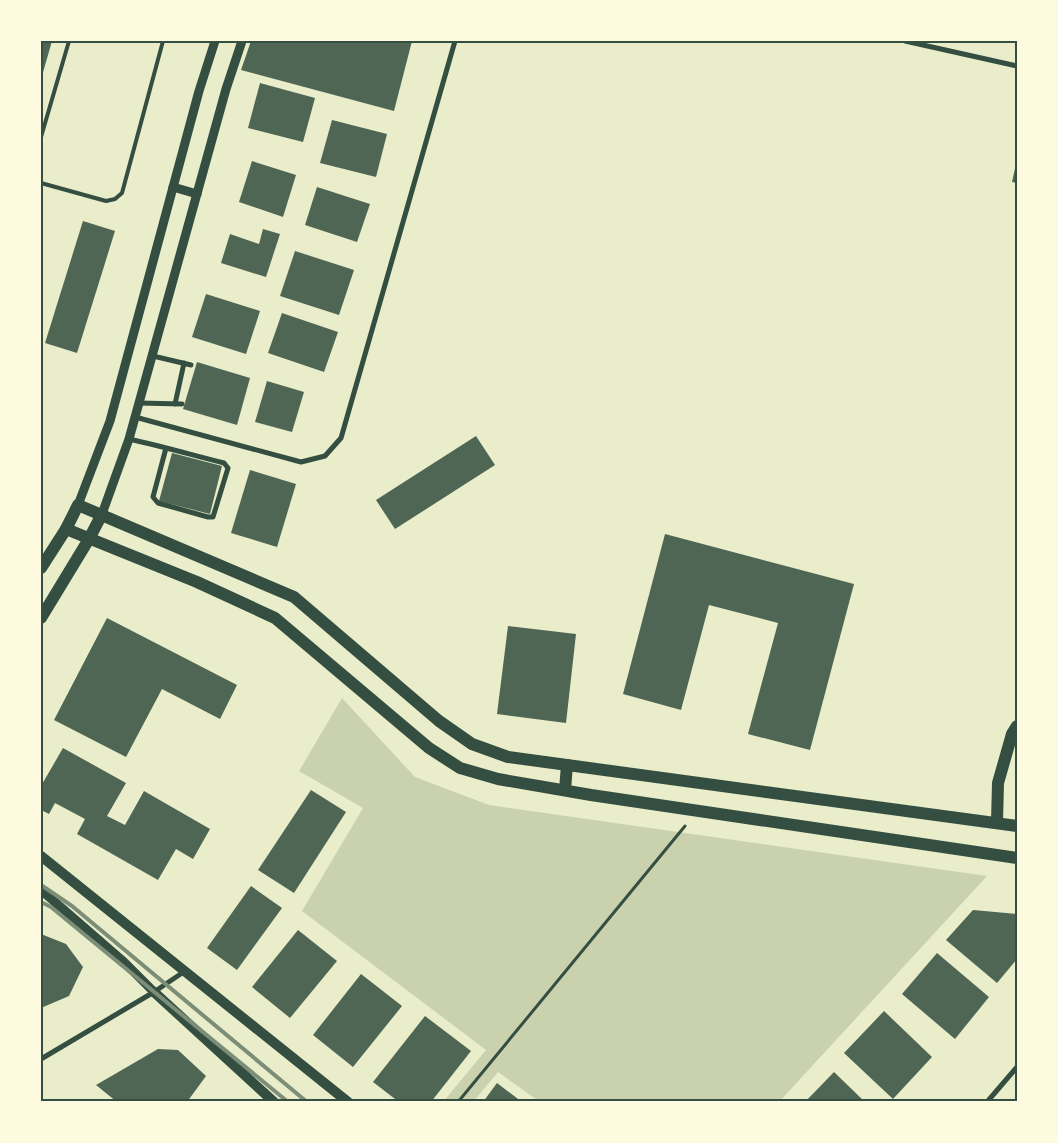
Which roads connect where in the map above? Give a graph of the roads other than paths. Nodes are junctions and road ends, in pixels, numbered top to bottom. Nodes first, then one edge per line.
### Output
1 (69, 41) edge
2 (163, 41) edge
3 (216, 41) edge
4 (242, 41) edge
5 (455, 41) edge
6 (905, 41) edge
7 (1017, 66) edge
8 (41, 137) edge
9 (41, 183) edge
10 (173, 187) junction
11 (197, 194) junction
12 (153, 356) junction
13 (184, 363) junction
14 (191, 365) dead end
15 (139, 403) junction
16 (175, 404) junction
17 (182, 404) dead end
18 (135, 417) junction
19 (129, 439) junction
20 (166, 448) junction
21 (78, 505) junction
22 (102, 514) junction
23 (66, 529) junction
24 (89, 539) junction
25 (41, 568) edge
26 (41, 618) edge
27 (1017, 726) edge
28 (567, 765) junction
29 (565, 790) junction
30 (997, 822) junction
31 (1017, 826) edge
32 (41, 856) edge
33 (1017, 858) edge
34 (41, 890) edge
35 (185, 971) junction
36 (154, 992) junction
37 (41, 1059) edge
38 (1017, 1067) edge
39 (274, 1102) edge
40 (348, 1102) edge
41 (987, 1102) edge

1 - 8 lane
2 - 9 lane
3 - 10 street
4 - 11 street
5 - 18 street
6 - 7 street
10 - 11 street
10 - 21 street
11 - 12 street
12 - 13 street
12 - 15 street
13 - 14 street
13 - 16 street
15 - 16 street
15 - 18 street
16 - 17 street
18 - 19 street
19 - 20 street
19 - 22 street
20 - 20 street
21 - 22 main road
21 - 23 main road
22 - 24 main road
22 - 28 main road
23 - 24 main road
23 - 25 main road
24 - 26 main road
24 - 29 main road
27 - 30 main road
28 - 29 main road
28 - 30 main road
29 - 33 main road
30 - 31 main road
32 - 35 main road
34 - 36 street
35 - 36 street
35 - 40 main road
36 - 37 street
36 - 39 main road
38 - 41 street

